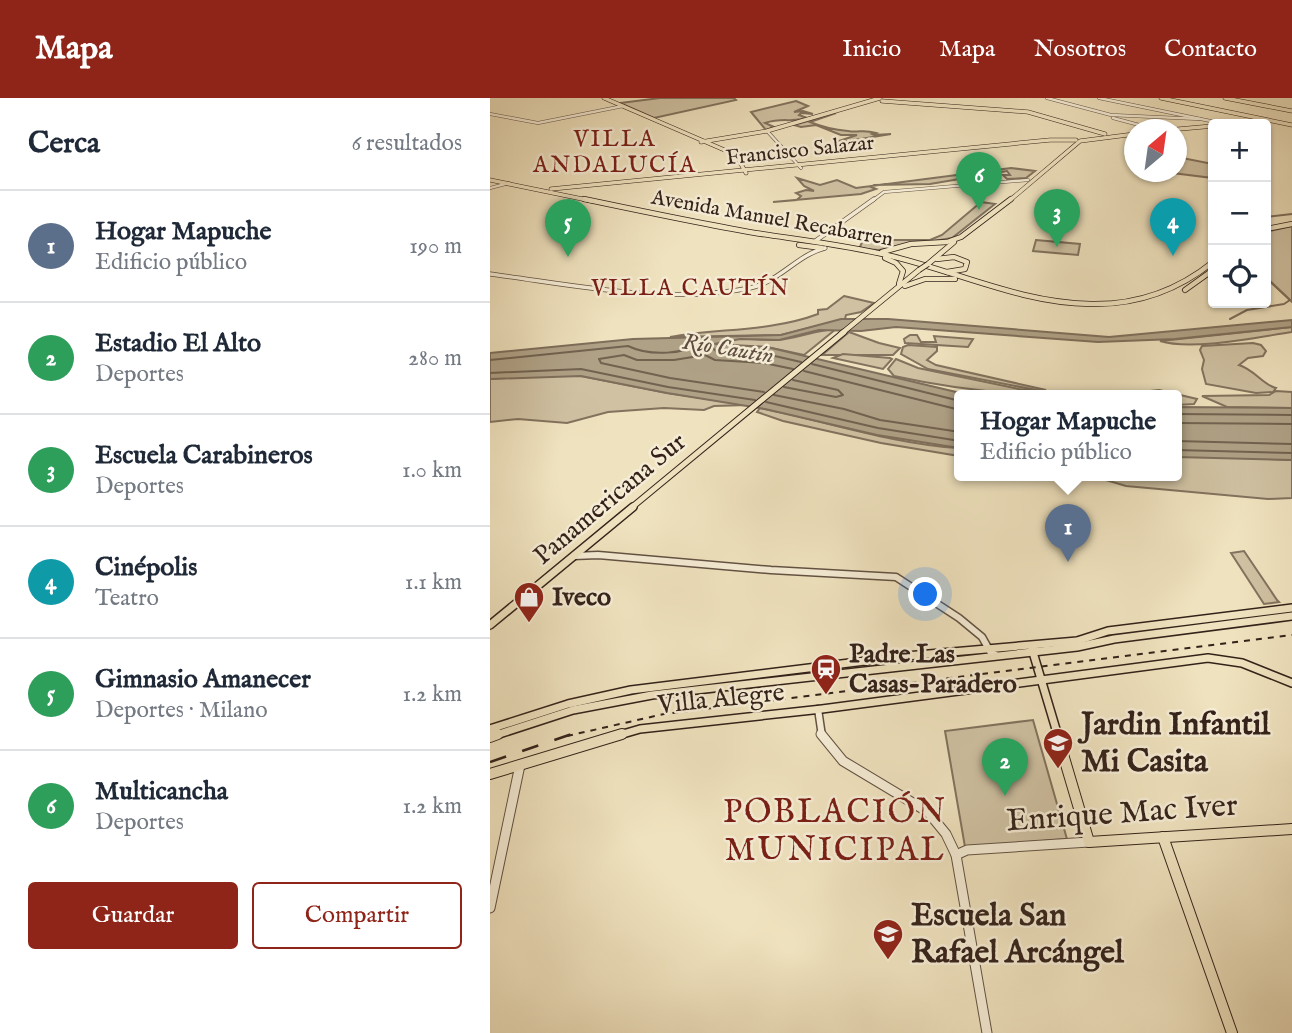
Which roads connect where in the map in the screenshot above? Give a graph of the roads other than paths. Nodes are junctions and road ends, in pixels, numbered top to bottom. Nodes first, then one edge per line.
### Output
1 (597, 98) edge
2 (604, 98) edge
3 (865, 98) edge
4 (929, 98) edge
5 (1040, 98) edge
6 (1047, 98) edge
7 (1100, 98) edge
8 (1161, 98) edge
9 (1225, 98) edge
10 (876, 101) edge
11 (913, 103) junction
12 (621, 107) junction
13 (1292, 111) edge
14 (490, 114) edge
15 (1117, 115) junction
16 (1113, 118) junction
17 (1200, 119) junction
18 (1124, 121) edge
19 (1208, 121) edge
20 (1271, 121) edge
21 (1271, 121) edge
22 (1274, 121) junction
23 (1292, 121) edge
24 (1208, 127) edge
25 (1208, 128) edge
26 (1187, 129) edge
27 (1187, 130) edge
28 (767, 131) junction
29 (1124, 134) edge
30 (1108, 136) junction
31 (704, 142) junction
32 (1073, 144) junction
33 (1049, 164) junction
34 (800, 167) junction
35 (745, 171) junction
36 (490, 181) edge
37 (1028, 181) junction
38 (509, 183) junction
39 (500, 185) junction
40 (527, 187) junction
41 (490, 188) edge
42 (575, 190) junction
43 (542, 192) junction
44 (551, 192) junction
45 (534, 193) dead end
46 (1009, 195) junction
47 (572, 198) junction
48 (586, 204) dead end
49 (1004, 205) junction
50 (686, 220) junction
51 (1292, 222) edge
52 (699, 225) junction
53 (1271, 226) edge
54 (734, 232) junction
55 (751, 232) junction
56 (959, 239) junction
57 (814, 242) junction
58 (798, 244) junction
59 (825, 248) junction
60 (835, 249) junction
61 (856, 250) junction
62 (874, 255) junction
63 (907, 260) junction
64 (1208, 265) edge
65 (925, 266) junction
66 (940, 271) junction
67 (1195, 272) dead end
68 (1208, 273) edge
69 (490, 274) edge
70 (964, 281) junction
71 (976, 283) junction
72 (895, 290) junction
73 (1178, 292) junction
74 (1024, 299) junction
75 (1037, 299) junction
76 (1046, 303) junction
77 (594, 539) junction
78 (598, 555) junction
79 (573, 556) junction
80 (1292, 608) edge
81 (1266, 611) junction
82 (1292, 616) edge
83 (1271, 619) junction
84 (490, 625) edge
85 (1141, 631) junction
86 (988, 646) junction
87 (1031, 648) junction
88 (906, 656) junction
89 (998, 656) junction
90 (908, 667) junction
91 (1043, 679) junction
92 (1292, 683) edge
93 (818, 709) junction
94 (492, 734) edge
95 (520, 763) junction
96 (490, 774) edge
97 (1292, 829) edge
98 (1163, 837) junction
99 (1089, 842) junction
100 (956, 855) junction
101 (490, 908) edge
102 (987, 1033) edge
103 (1232, 1033) edge

1 - 12 main road
2 - 12 main road
3 - 10 street
4 - 11 main road
5 - 16 street
6 - 15 street
7 - 17 street
8 - 22 main road
9 - 13 main road
10 - 11 main road
10 - 28 main road
11 - 30 main road
12 - 14 street
12 - 31 main road
15 - 16 street
15 - 17 street
16 - 18 street
17 - 19 street
20 - 22 main road
21 - 22 main road
22 - 23 main road
24 - 26 main road
25 - 27 main road
28 - 31 main road
28 - 34 street
29 - 30 main road, Francisco Salazar
30 - 32 main road, Francisco Salazar
31 - 35 main road
32 - 33 main road
32 - 33 main road
32 - 34 main road, Francisco Salazar
32 - 34 main road, Francisco Salazar
33 - 37 main road
33 - 37 main road
34 - 35 main road, Francisco Salazar
34 - 35 main road, Francisco Salazar
35 - 40 main road, Francisco Salazar
35 - 42 main road, Francisco Salazar
36 - 38 main road, Avenida Manuel Recabarren
36 - 39 main road, Avenida Manuel Recabarren
37 - 46 main road
37 - 49 main road
37 - 57 street
38 - 39 street
38 - 40 main road, Avenida Manuel Recabarren
39 - 41 street
39 - 43 main road, Avenida Manuel Recabarren
40 - 44 main road, Avenida Manuel Recabarren
42 - 44 main road, Francisco Salazar
42 - 47 main road
43 - 44 main road, Francisco Salazar
43 - 45 main road
43 - 47 main road, Avenida Manuel Recabarren
44 - 47 main road, Avenida Manuel Recabarren
46 - 49 main road
46 - 56 main road
47 - 48 main road
47 - 50 main road, Avenida Manuel Recabarren
47 - 52 main road, Avenida Manuel Recabarren
49 - 56 main road
50 - 52 main road
50 - 54 main road, Avenida Manuel Recabarren
51 - 53 main road
52 - 55 main road, Avenida Manuel Recabarren
54 - 55 main road
54 - 58 main road, Avenida Manuel Recabarren
55 - 57 main road, Avenida Manuel Recabarren
56 - 61 main road
56 - 65 main road, Panamericana Sur
56 - 71 main road
57 - 58 main road
57 - 60 main road
57 - 61 main road, Avenida Manuel Recabarren
58 - 59 main road
58 - 60 main road, Avenida Manuel Recabarren
59 - 60 main road
59 - 69 street
60 - 62 main road, Avenida Manuel Recabarren
61 - 63 main road, Avenida Manuel Recabarren
62 - 65 main road, Avenida Manuel Recabarren
62 - 72 main road
63 - 65 main road, Avenida Manuel Recabarren
63 - 65 main road
64 - 73 main road
65 - 66 main road
65 - 66 main road
65 - 70 main road
65 - 72 main road, Panamericana Sur
66 - 71 main road
67 - 73 main road
68 - 73 main road
70 - 72 main road
70 - 74 main road
71 - 75 main road
72 - 77 main road, Panamericana Sur
73 - 75 main road
73 - 76 main road
74 - 75 main road
74 - 76 main road
74 - 76 main road
75 - 76 main road
77 - 78 street
77 - 79 main road, Panamericana Sur
78 - 79 street
78 - 86 street
79 - 84 main road, Panamericana Sur
80 - 81 main road
81 - 83 main road
81 - 85 main road
82 - 83 main road
83 - 85 main road
85 - 87 main road
86 - 87 main road
86 - 88 main road
86 - 89 street
87 - 89 main road
87 - 91 main road
88 - 90 main road
88 - 94 main road
89 - 90 main road
90 - 94 main road
91 - 92 main road, Villa Alegre
91 - 93 main road, Villa Alegre
91 - 99 main road
93 - 95 main road, Villa Alegre
93 - 100 street
95 - 96 main road, Villa Alegre
95 - 101 street
97 - 98 main road, Enrique Mac Iver
98 - 99 main road, Enrique Mac Iver
98 - 103 main road
99 - 100 street, Enrique Mac Iver
100 - 102 street

